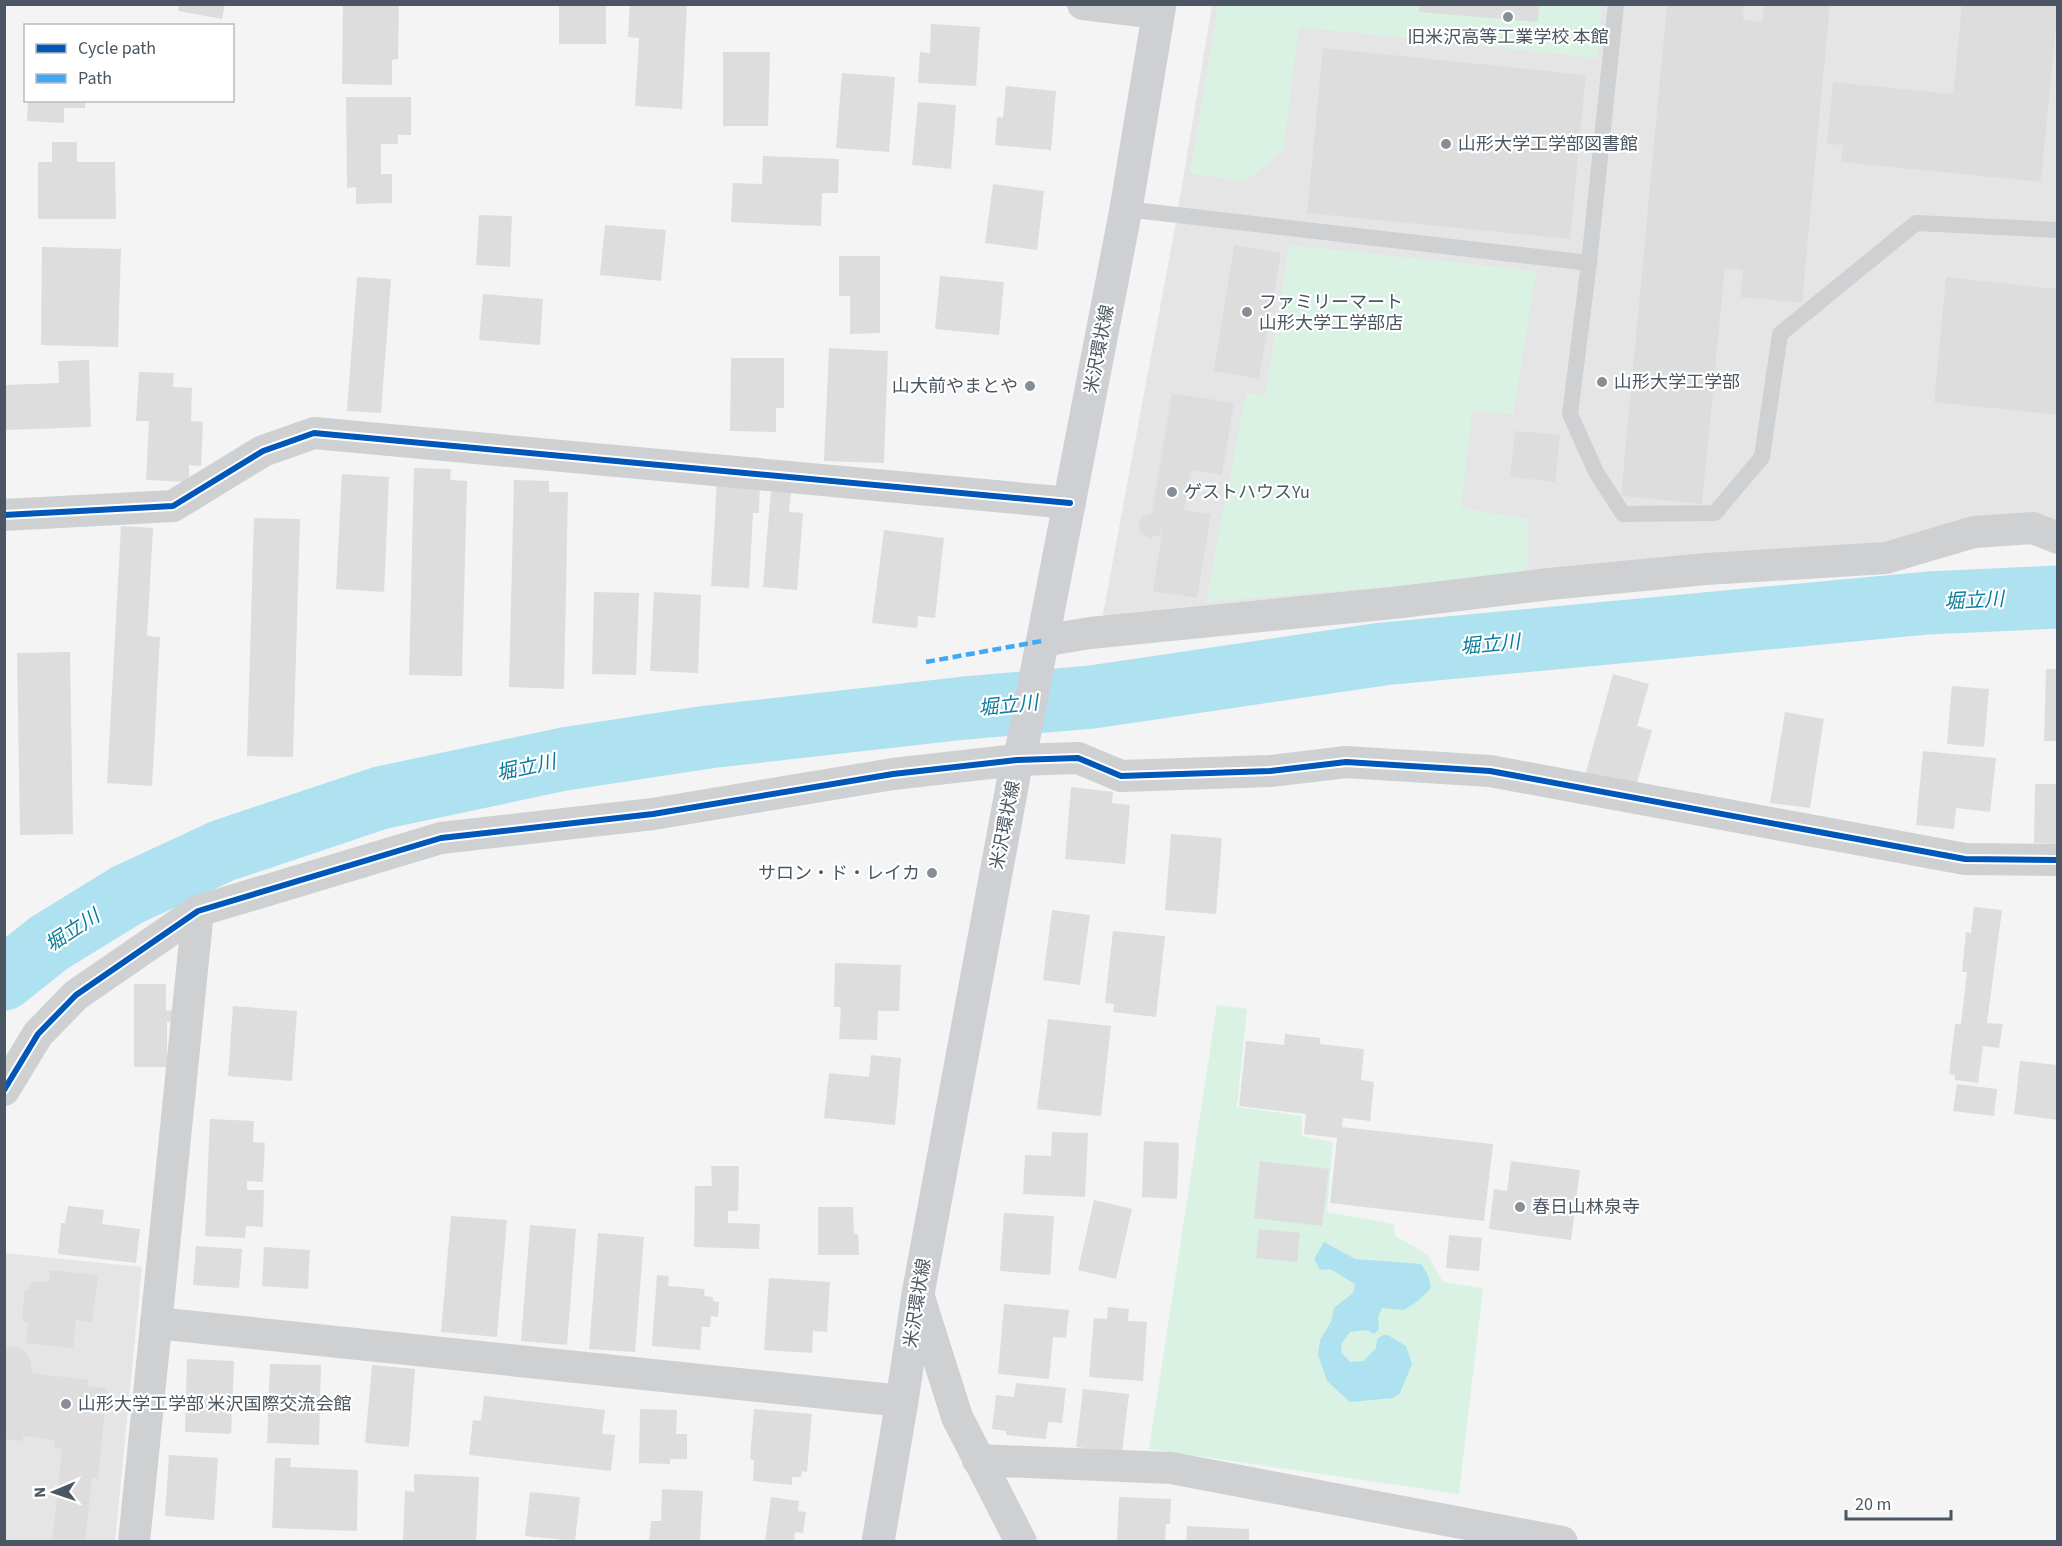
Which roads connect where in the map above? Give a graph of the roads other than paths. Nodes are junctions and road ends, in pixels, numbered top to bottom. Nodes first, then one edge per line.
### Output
1 (1083, 4) edge
2 (1616, 4) edge
3 (1159, 9) edge
4 (1126, 209) junction
5 (2058, 230) edge
6 (1589, 263) junction
7 (1070, 503) junction
8 (4, 515) edge
9 (2058, 538) edge
10 (1041, 647) junction
11 (1020, 753) junction
12 (2058, 860) edge
13 (198, 911) junction
14 (4, 1090) edge
15 (918, 1294) junction
16 (156, 1323) junction
17 (902, 1401) junction
18 (978, 1460) junction
19 (134, 1542) edge
20 (878, 1542) edge
21 (1021, 1542) edge
22 (1562, 1542) edge

1 - 3 street
2 - 6 lane
3 - 4 main road, 米沢環状線
4 - 6 lane
4 - 7 main road, 米沢環状線
5 - 6 lane
7 - 8 street
7 - 10 main road, 米沢環状線
9 - 10 street
10 - 11 main road, 米沢環状線
11 - 12 street
11 - 13 street
11 - 15 main road, 米沢環状線
13 - 14 street
13 - 16 street
15 - 17 main road, 米沢環状線
15 - 18 street
16 - 17 street
16 - 19 street
17 - 20 main road, 米沢環状線
18 - 21 street
18 - 22 street

